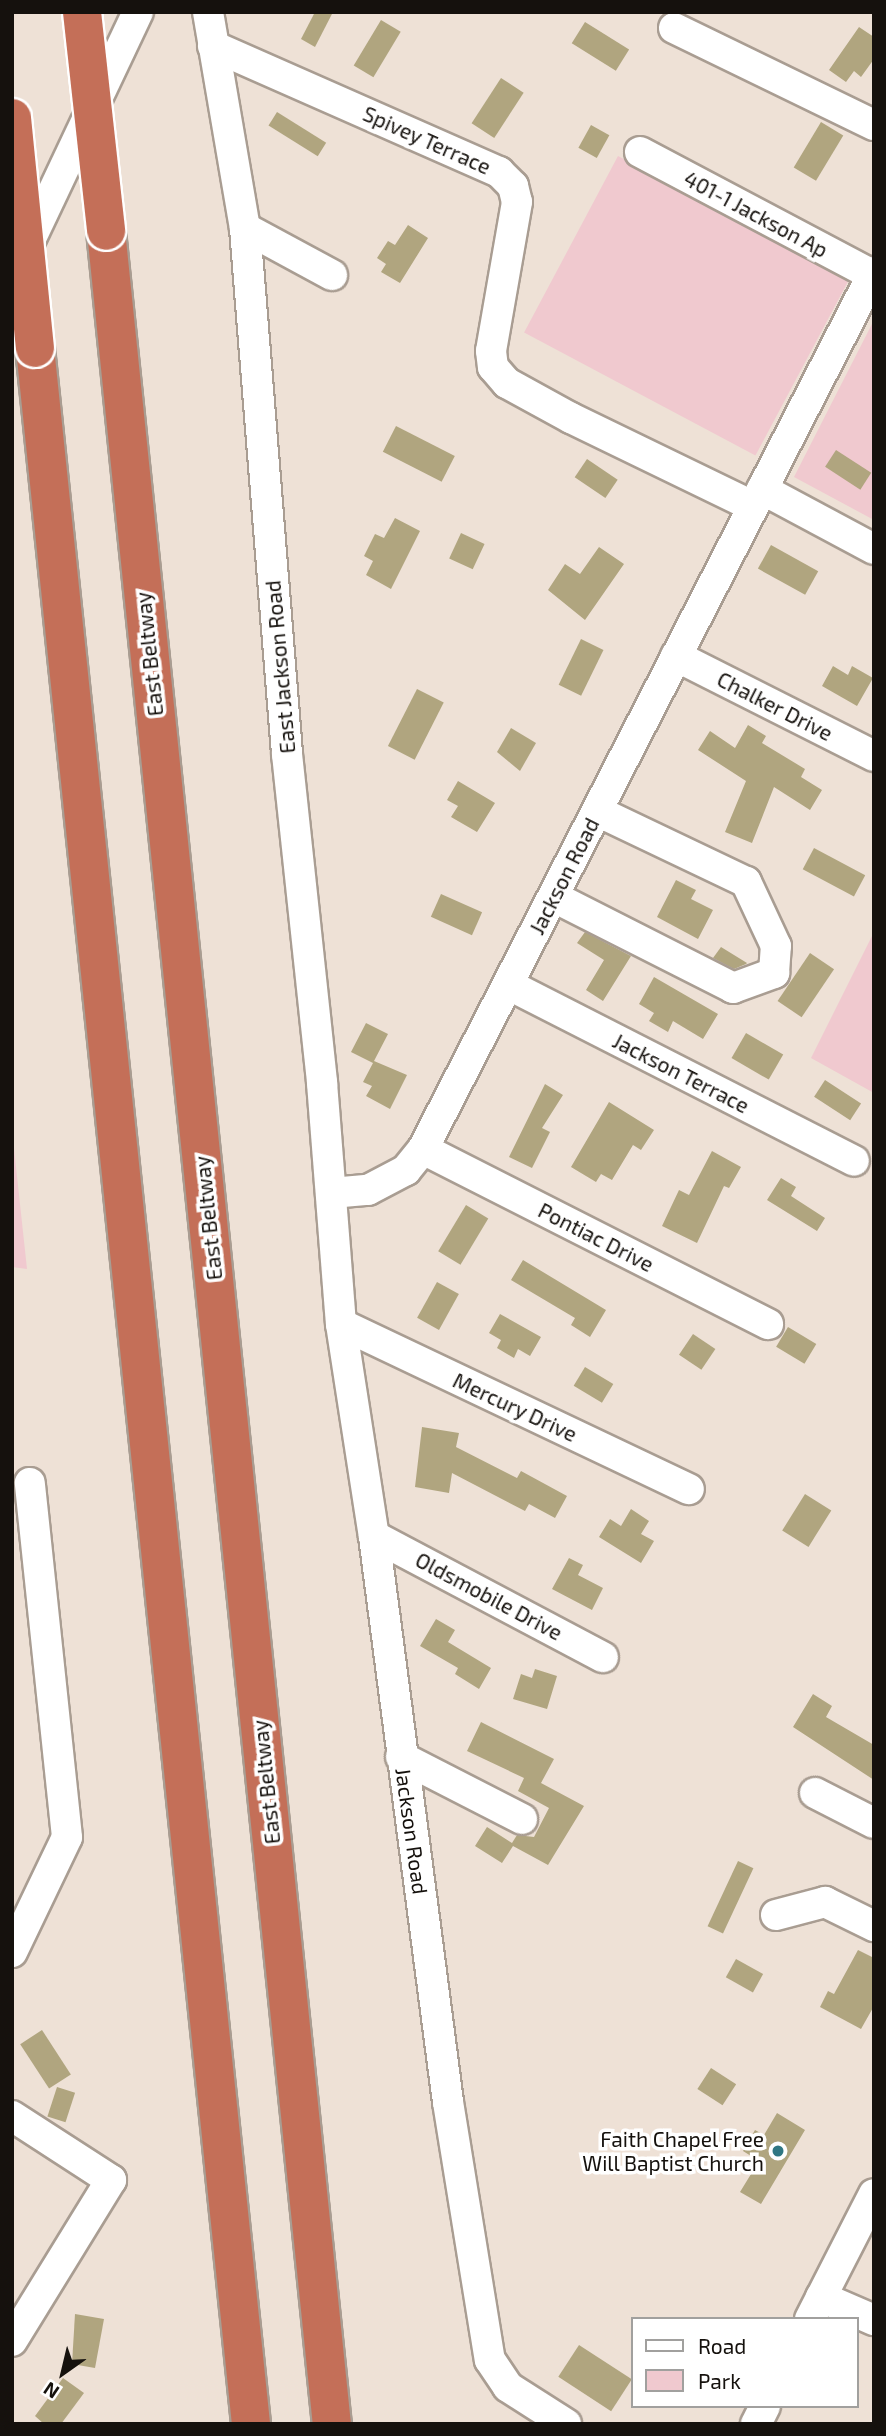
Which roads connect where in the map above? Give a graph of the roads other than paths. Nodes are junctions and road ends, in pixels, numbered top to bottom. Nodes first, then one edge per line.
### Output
1 (82, 12) edge
2 (138, 12) edge
3 (208, 12) edge
4 (674, 28) dead end
5 (213, 46) junction
6 (12, 118) edge
7 (874, 125) edge
8 (640, 152) dead end
9 (245, 229) junction
10 (873, 274) edge
11 (331, 275) dead end
12 (12, 278) edge
13 (757, 498) junction
14 (874, 549) edge
15 (676, 656) junction
16 (874, 757) edge
17 (597, 811) junction
18 (554, 897) junction
19 (509, 985) junction
20 (423, 1150) junction
21 (854, 1161) dead end
22 (331, 1193) junction
23 (341, 1324) junction
24 (768, 1324) dead end
25 (30, 1483) dead end
26 (689, 1489) dead end
27 (374, 1536) junction
28 (603, 1657) dead end
29 (401, 1757) junction
30 (815, 1793) dead end
31 (522, 1819) dead end
32 (874, 1823) edge
33 (776, 1915) dead end
34 (874, 1926) edge
35 (12, 1952) edge
36 (12, 2116) edge
37 (874, 2194) edge
38 (815, 2308) edge
39 (874, 2320) edge
40 (12, 2341) edge
41 (251, 2424) edge
42 (332, 2424) edge
43 (566, 2424) edge

1 - 42 highway, East Beltway, bridge
2 - 12 street
3 - 5 street, East Jackson Road
4 - 7 street
5 - 9 street, East Jackson Road
5 - 13 street, Spivey Terrace
6 - 41 highway, bridge
8 - 10 street, 401-1 Jackson Ap
9 - 11 street
9 - 22 street, East Jackson Road
10 - 13 street, Jackson Road
13 - 14 street
13 - 15 street, Jackson Road
15 - 16 street, Chalker Drive
15 - 17 street, Jackson Road
17 - 18 street, Jackson Road
17 - 18 street
18 - 19 street, Jackson Road
19 - 20 street, Jackson Road
19 - 21 street, Jackson Terrace
20 - 22 street, Jackson Road
20 - 24 street, Pontiac Drive
22 - 23 street, East Jackson Road
23 - 26 street, Mercury Drive
23 - 27 street, Jackson Road
25 - 35 street
27 - 28 street, Oldsmobile Drive
27 - 29 street, Jackson Road
29 - 31 street
29 - 43 street, Jackson Road
30 - 32 street
33 - 34 street
36 - 40 street
37 - 38 street
38 - 39 street

